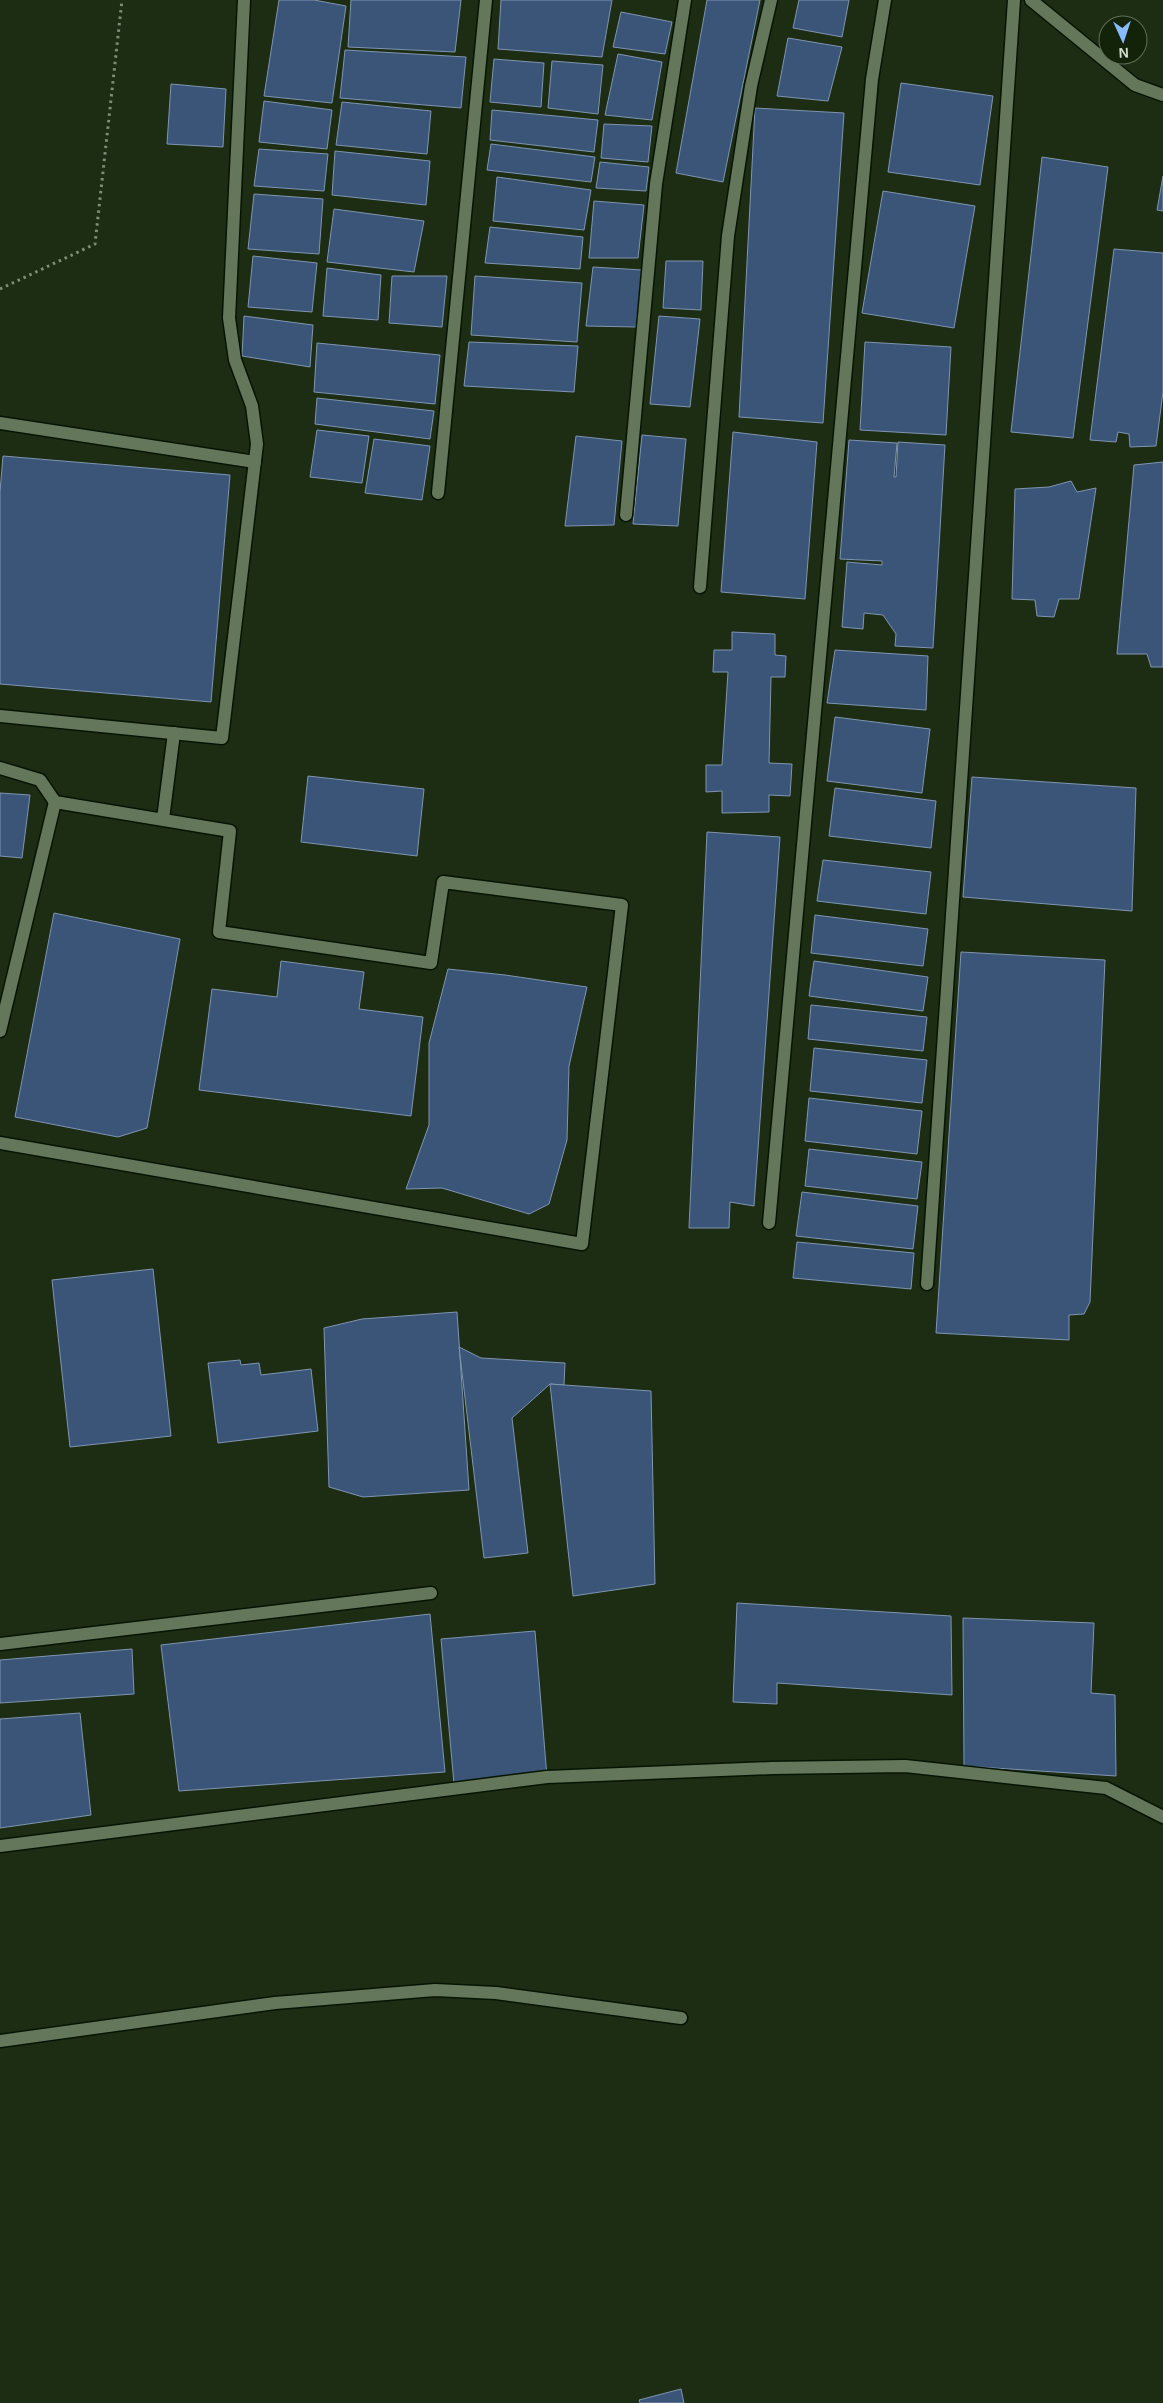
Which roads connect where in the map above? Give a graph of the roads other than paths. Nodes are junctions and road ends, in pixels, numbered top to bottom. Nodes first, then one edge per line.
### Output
1 (244, 0) edge
2 (486, 0) edge
3 (685, 0) edge
4 (771, 0) edge
5 (885, 0) edge
6 (1014, 0) edge
7 (1031, 0) edge
8 (1163, 95) edge
9 (0, 423) edge
10 (255, 462) junction
11 (438, 493) dead end
12 (626, 515) dead end
13 (700, 587) dead end
14 (0, 716) edge
15 (174, 733) junction
16 (0, 768) edge
17 (55, 802) junction
18 (163, 819) junction
19 (0, 1031) edge
20 (0, 1143) edge
21 (769, 1223) dead end
22 (927, 1284) dead end
23 (431, 1593) dead end
24 (0, 1644) edge
25 (1163, 1817) edge
26 (0, 1846) edge
27 (681, 2018) dead end
28 (0, 2041) edge

1 - 10 street
2 - 11 street
3 - 12 street
4 - 13 street
5 - 21 street
6 - 22 street
7 - 8 street
9 - 10 street
10 - 15 street
14 - 15 street
15 - 18 street
16 - 17 street
17 - 18 street
17 - 19 street
18 - 20 street
23 - 24 street
25 - 26 street
27 - 28 street

